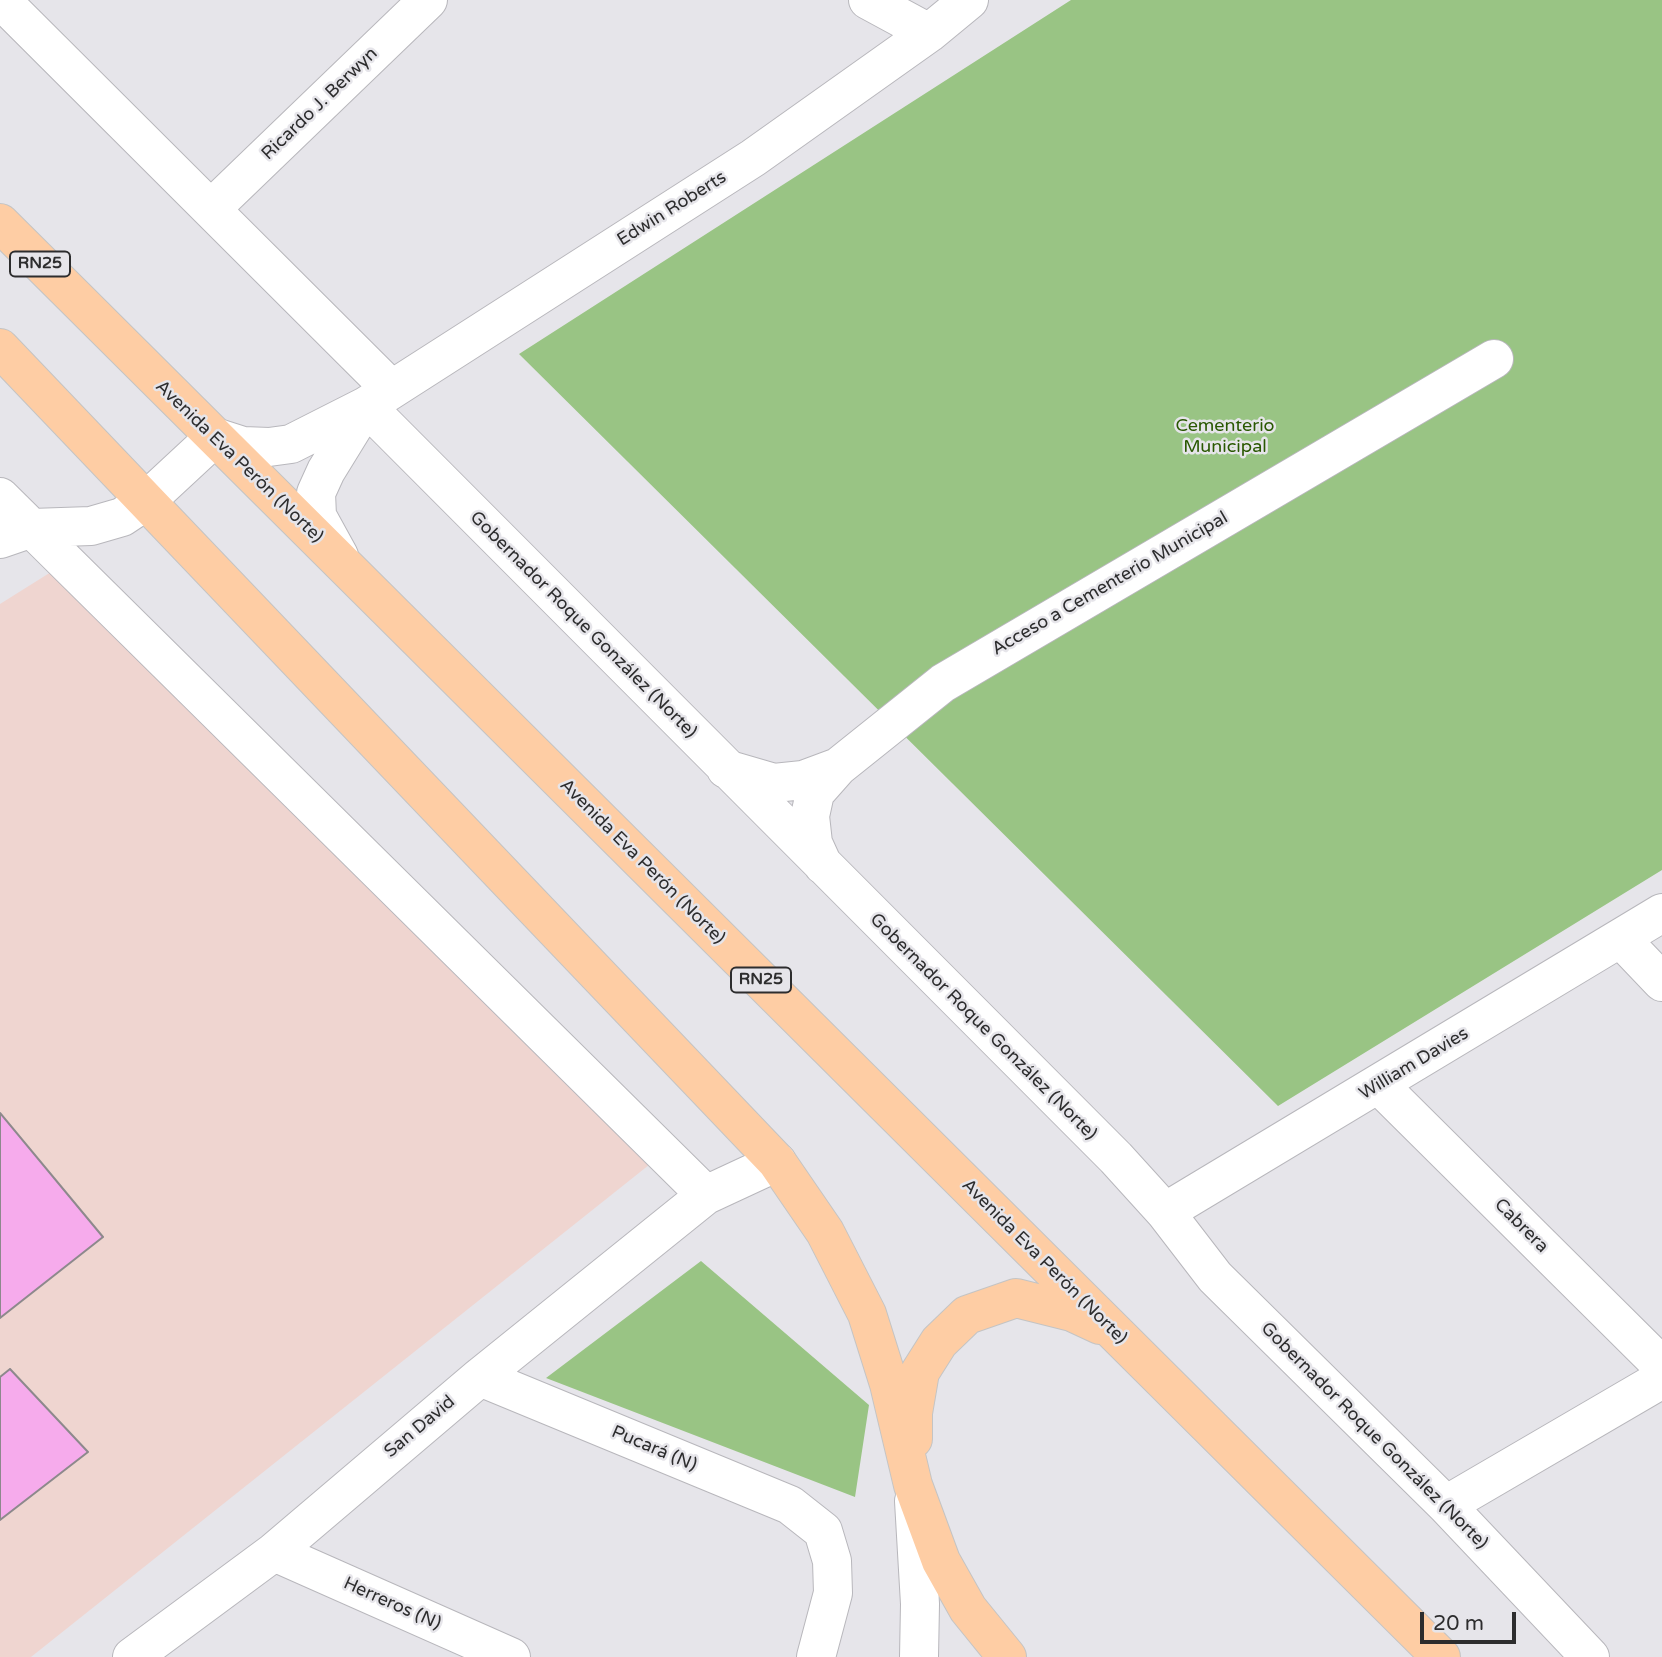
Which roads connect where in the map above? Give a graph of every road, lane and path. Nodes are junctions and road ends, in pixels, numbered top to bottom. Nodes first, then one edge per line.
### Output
1 (428, 0) edge
2 (868, 0) edge
3 (968, 0) edge
4 (19, 6) edge
5 (929, 33) junction
6 (212, 208) junction
7 (0, 223) edge
8 (8, 356) edge
9 (1494, 359) dead end
10 (378, 397) junction
11 (215, 436) junction
12 (0, 497) edge
13 (146, 501) junction
14 (16, 533) edge
15 (346, 567) junction
16 (838, 767) junction
17 (725, 769) junction
18 (826, 870) junction
19 (1662, 914) edge
20 (1621, 939) junction
21 (1662, 982) edge
22 (1379, 1085) junction
23 (777, 1162) junction
24 (706, 1195) junction
25 (1165, 1212) junction
26 (1115, 1332) junction
27 (1662, 1366) edge
28 (480, 1377) junction
29 (1662, 1379) edge
30 (913, 1485) junction
31 (1446, 1505) junction
32 (274, 1552) junction
33 (132, 1657) edge
34 (511, 1657) edge
35 (816, 1657) edge
36 (919, 1657) edge
37 (1007, 1657) edge
38 (1441, 1657) edge
39 (1590, 1657) edge

1 - 6 street, Ricardo J. Berwyn
2 - 5 street
3 - 5 street, Edwin Roberts
4 - 6 street, Gobernador Roque González (Norte)
5 - 10 street, Edwin Roberts
6 - 10 street, Gobernador Roque González (Norte)
7 - 11 main road, Avenida Eva Perón (Norte) / RN25
8 - 13 main road
9 - 16 street, Acceso a Cementerio Municipal
10 - 11 street, Edwin Roberts
10 - 15 street
10 - 17 street, Gobernador Roque González (Norte)
11 - 13 street
11 - 15 main road, Avenida Eva Perón (Norte) / RN25
12 - 14 street
13 - 14 street
13 - 23 main road
14 - 24 street
15 - 26 main road, Avenida Eva Perón (Norte) / RN25
16 - 17 street
16 - 18 street, Acceso a Cementerio Municipal
17 - 18 street, Gobernador Roque González (Norte)
18 - 25 street, Gobernador Roque González (Norte)
19 - 20 street, William Davies
20 - 21 street
20 - 22 street, William Davies
22 - 25 street, William Davies
22 - 27 street, Cabrera
23 - 24 street
23 - 30 main road
24 - 28 street, San David
25 - 31 street, Gobernador Roque González (Norte)
26 - 30 main road
26 - 38 main road, Avenida Eva Perón (Norte) / RN25
28 - 32 street, San David
28 - 35 street, Pucará (N)
29 - 31 street
30 - 36 street
30 - 37 main road
31 - 39 street, Gobernador Roque González (Norte)
32 - 33 street, San David
32 - 34 street, Herreros (N)

